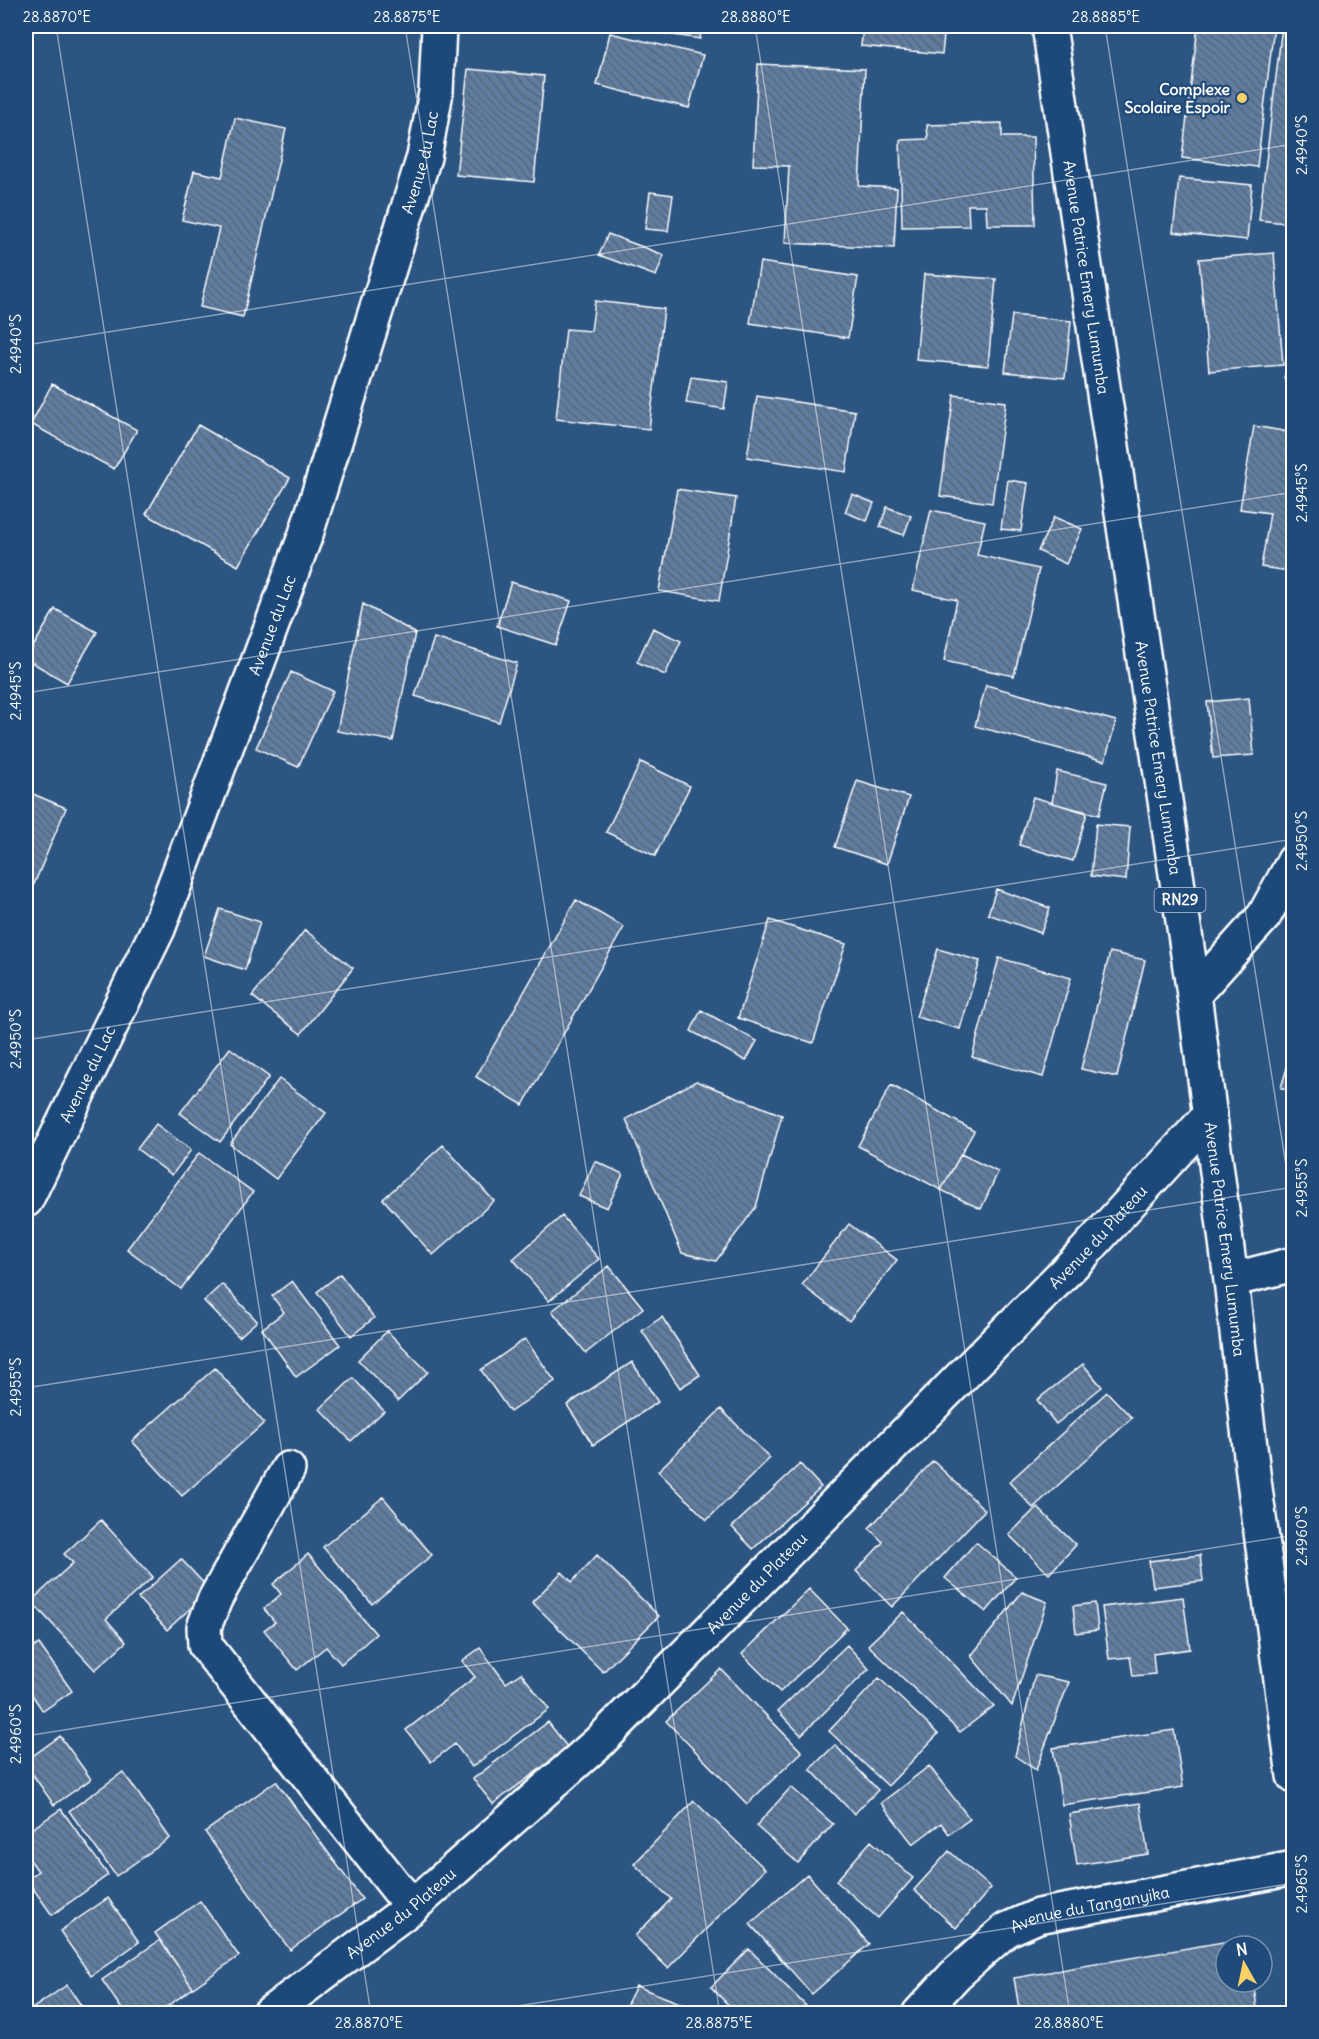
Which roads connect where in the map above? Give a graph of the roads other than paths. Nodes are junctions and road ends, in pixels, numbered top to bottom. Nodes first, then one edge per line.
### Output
1 (440, 26) edge
2 (1049, 26) edge
3 (1293, 861) edge
4 (1194, 994) junction
5 (1210, 1116) junction
6 (26, 1200) edge
7 (1293, 1264) edge
8 (1231, 1280) junction
9 (288, 1469) dead end
10 (1293, 1776) edge
11 (1293, 1868) edge
12 (412, 1907) junction
13 (269, 2013) edge
14 (919, 2013) edge

1 - 6 street, Avenue du Lac
2 - 4 street, Avenue Patrice Emery Lumumba / RN29
3 - 4 street
4 - 5 street, Avenue Patrice Emery Lumumba / RN29
5 - 8 street, Avenue Patrice Emery Lumumba / RN29
5 - 12 street, Avenue du Plateau
7 - 8 street
8 - 10 street, Avenue Patrice Emery Lumumba / RN29
9 - 12 street
11 - 14 street, Avenue du Tanganyika
12 - 13 street, Avenue du Plateau

